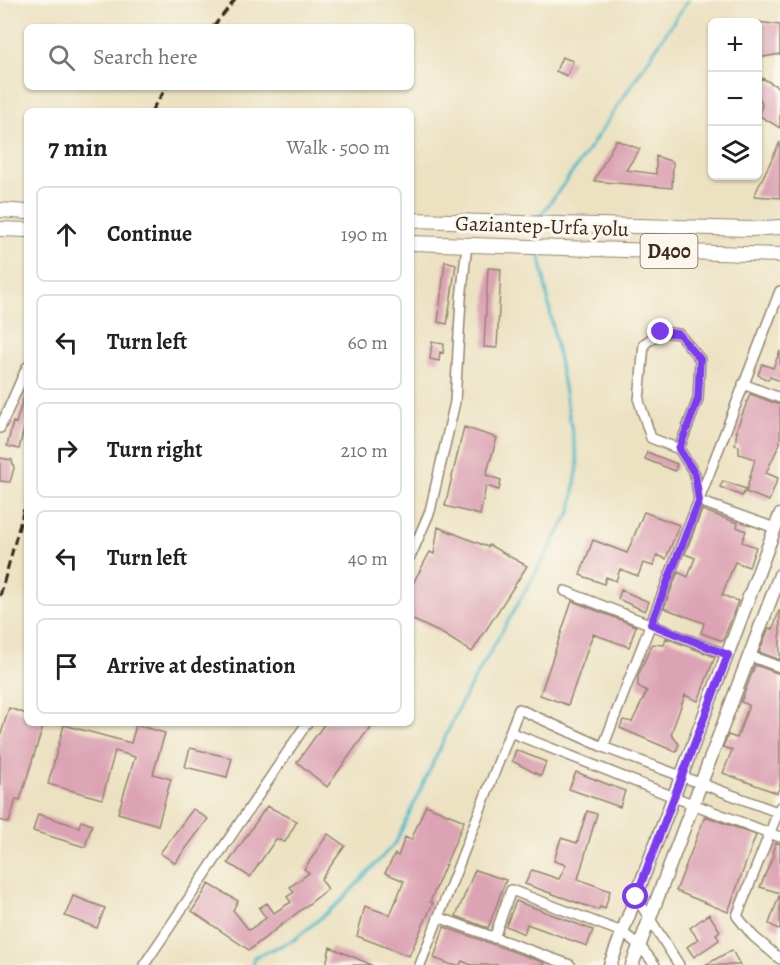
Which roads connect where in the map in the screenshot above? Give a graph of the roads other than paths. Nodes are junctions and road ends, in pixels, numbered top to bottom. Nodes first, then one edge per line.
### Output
1 (0, 210) edge
2 (24, 212) edge
3 (414, 220) edge
4 (780, 227) edge
5 (0, 229) edge
6 (24, 230) edge
7 (414, 243) edge
8 (467, 245) junction
9 (780, 255) edge
10 (780, 291) edge
11 (24, 374) edge
12 (743, 384) junction
13 (780, 398) edge
14 (0, 428) edge
15 (679, 449) junction
16 (699, 501) junction
17 (780, 515) edge
18 (775, 528) junction
19 (414, 548) edge
20 (780, 575) edge
21 (565, 591) dead end
22 (651, 624) junction
23 (728, 655) junction
24 (750, 656) junction
25 (780, 667) edge
26 (305, 726) edge
27 (510, 732) junction
28 (603, 747) junction
29 (682, 776) junction
30 (701, 783) junction
31 (674, 797) junction
32 (693, 804) junction
33 (779, 811) edge
34 (770, 833) junction
35 (780, 837) edge
36 (636, 897) junction
37 (438, 917) junction
38 (650, 919) junction
39 (622, 932) junction
40 (494, 938) junction
41 (640, 946) junction
42 (780, 959) edge
43 (144, 965) edge
44 (420, 965) edge
45 (570, 965) edge
46 (610, 965) edge
47 (632, 965) edge
48 (655, 965) edge
49 (679, 965) edge

1 - 2 highway
3 - 4 highway, Gaziantep-Urfa yolu / D400
5 - 6 highway
7 - 8 highway, Gaziantep-Urfa yolu / D400
8 - 9 highway, Gaziantep-Urfa yolu / D400
8 - 19 street
10 - 12 street
11 - 14 street
12 - 13 street
12 - 16 street
15 - 15 street
15 - 16 street
16 - 18 street
16 - 22 street
17 - 18 main road
18 - 23 main road
20 - 24 main road
21 - 22 street
22 - 23 street
22 - 28 street
23 - 29 main road
24 - 25 street
24 - 30 main road
26 - 43 street
27 - 28 street
27 - 31 street
27 - 37 street
28 - 29 street
29 - 30 street
29 - 31 main road
30 - 32 main road
30 - 33 street
31 - 32 street
31 - 36 main road
32 - 34 street
32 - 38 main road
33 - 34 street
34 - 35 street
34 - 42 street
36 - 38 street
36 - 39 main road
37 - 40 street
37 - 44 street
38 - 41 main road
38 - 49 street
39 - 40 street
39 - 41 street
39 - 46 main road
40 - 45 street
41 - 47 main road
41 - 48 street

